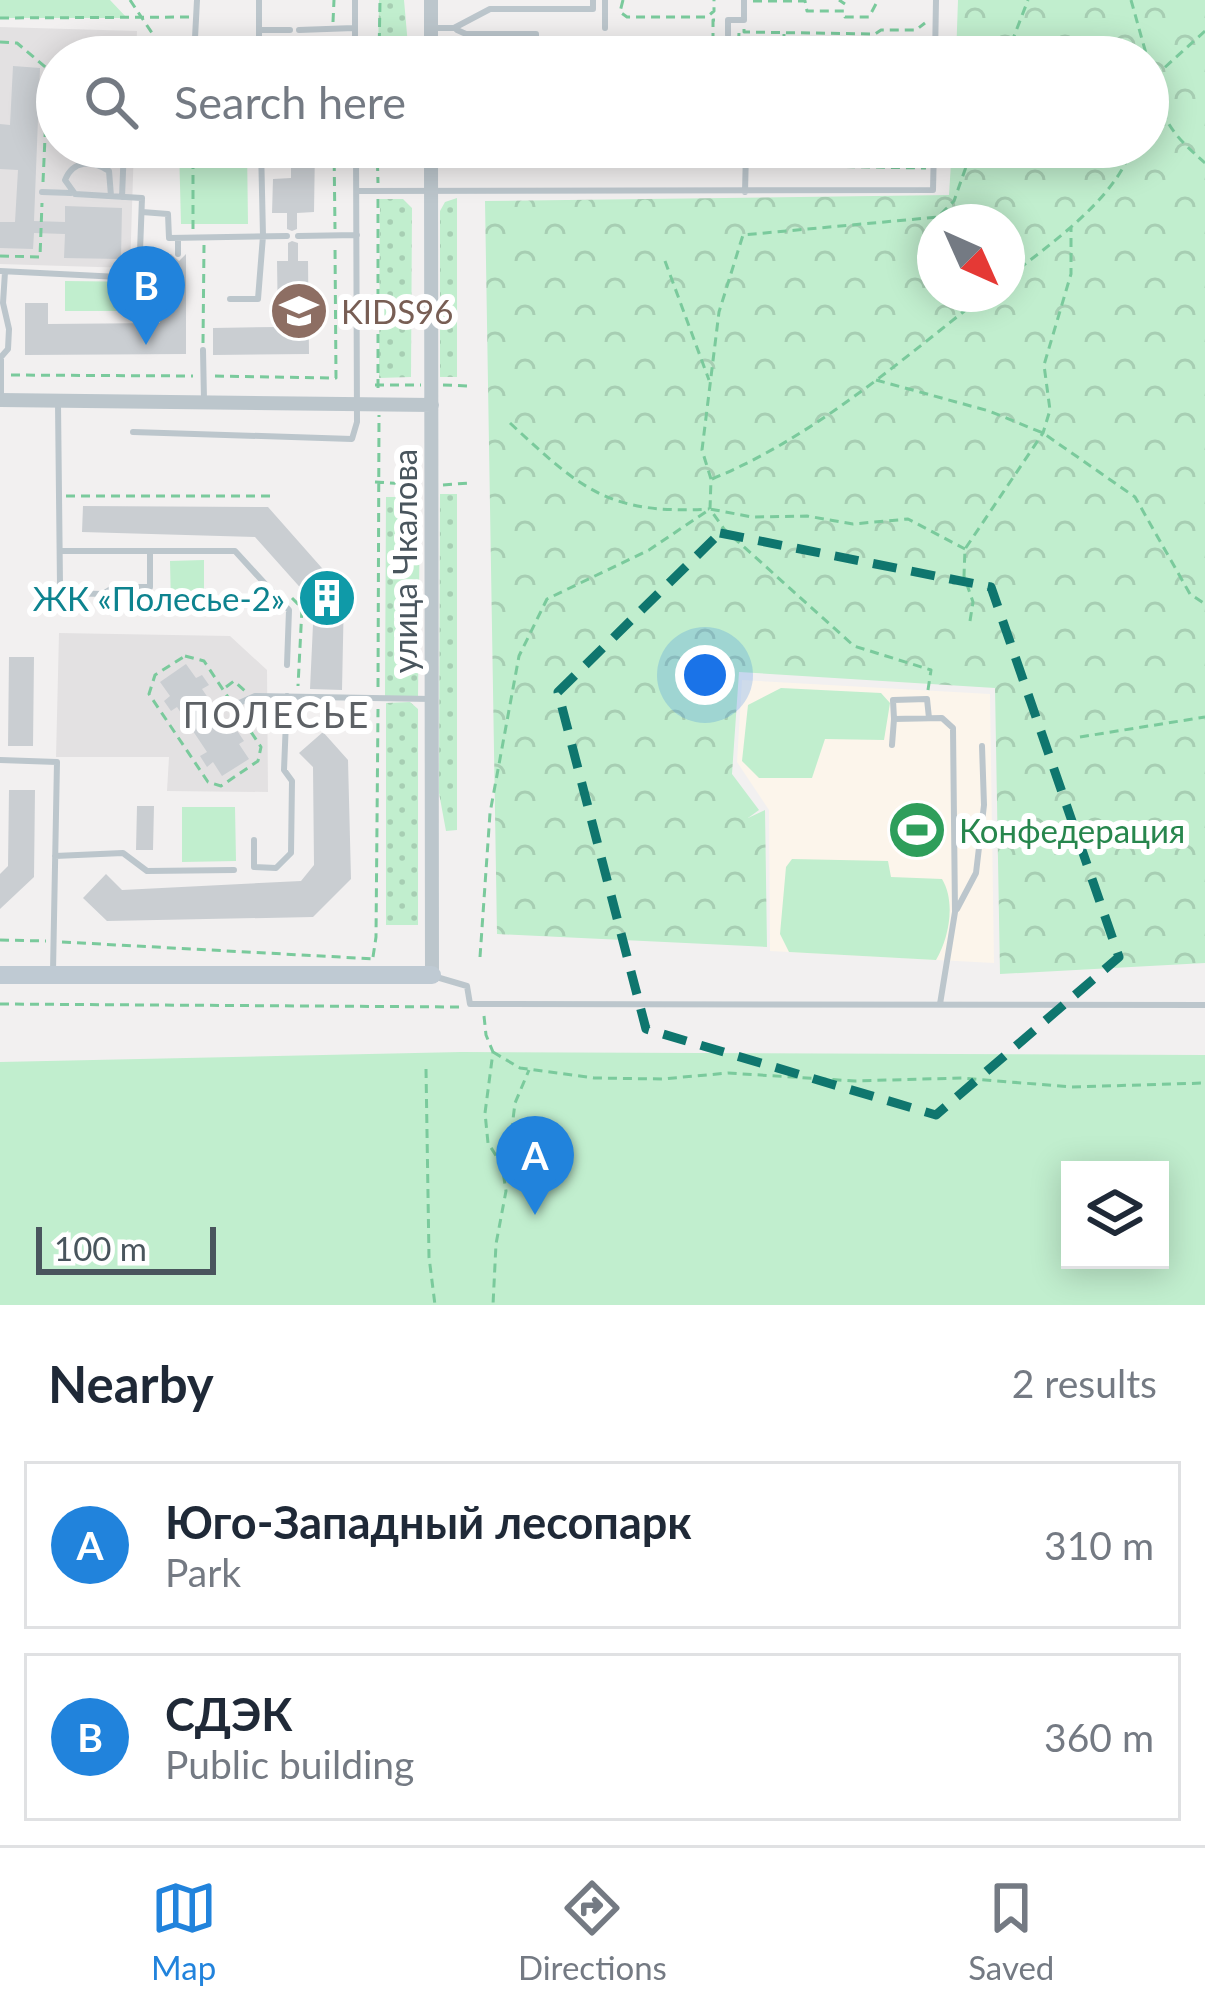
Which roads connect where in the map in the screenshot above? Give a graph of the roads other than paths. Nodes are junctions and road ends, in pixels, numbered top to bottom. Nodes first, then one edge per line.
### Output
1 (197, 0) edge
2 (259, 0) edge
3 (355, 0) edge
4 (431, 0) edge
5 (593, 0) edge
6 (605, 0) edge
7 (936, 0) edge
8 (744, 1) edge
9 (530, 5) edge
10 (354, 28) junction
11 (430, 28) junction
12 (454, 28) junction
13 (605, 28) dead end
14 (259, 30) junction
15 (728, 35) dead end
16 (196, 36) edge
17 (259, 36) edge
18 (354, 36) edge
19 (430, 36) edge
20 (536, 36) edge
21 (935, 36) edge
22 (72, 168) edge
23 (104, 168) edge
24 (123, 168) edge
25 (261, 168) edge
26 (356, 168) edge
27 (431, 168) edge
28 (745, 168) edge
29 (934, 168) edge
30 (431, 190) junction
31 (357, 191) junction
32 (42, 192) road end
33 (745, 192) junction
34 (75, 194) junction
35 (111, 196) junction
36 (122, 196) junction
37 (142, 212) junction
38 (263, 236) junction
39 (287, 236) dead end
40 (298, 236) dead end
41 (357, 236) junction
42 (178, 239) junction
43 (178, 254) dead end
44 (3, 271) edge
45 (230, 299) dead end
46 (203, 350) road end
47 (1, 374) edge
48 (0, 400) edge
49 (58, 401) junction
50 (204, 403) junction
51 (356, 403) junction
52 (432, 405) junction
53 (134, 432) dead end
54 (60, 551) junction
55 (150, 552) junction
56 (104, 594) junction
57 (113, 600) dead end
58 (287, 665) dead end
59 (286, 696) junction
60 (431, 699) junction
61 (230, 706) road end
62 (929, 718) junction
63 (894, 719) junction
64 (892, 745) dead end
65 (982, 746) dead end
66 (0, 760) edge
67 (254, 840) dead end
68 (55, 856) junction
69 (234, 870) dead end
70 (955, 912) junction
71 (0, 974) edge
72 (53, 974) junction
73 (432, 975) junction
74 (940, 1004) junction
75 (1205, 1005) edge

1 - 16 lane
2 - 14 lane
3 - 10 lane
4 - 11 street
5 - 9 lane
6 - 13 lane
7 - 21 lane
8 - 15 lane
9 - 12 lane
10 - 14 lane
10 - 18 lane
11 - 12 lane
11 - 19 street
12 - 20 lane
14 - 17 lane
22 - 34 lane
23 - 35 lane
24 - 36 lane
25 - 38 lane
26 - 31 lane
27 - 30 street, улица Чкалова
28 - 33 lane
29 - 33 lane
30 - 31 lane
30 - 33 lane
30 - 52 street, улица Чкалова
31 - 41 lane
32 - 34 lane
34 - 35 lane
35 - 36 lane
36 - 37 lane
37 - 42 lane
37 - 44 lane
38 - 39 lane
38 - 42 lane
38 - 45 lane
40 - 41 lane
41 - 51 lane
42 - 43 lane
44 - 47 lane
46 - 50 lane
47 - 48 lane
48 - 49 street
49 - 50 street
49 - 54 lane
50 - 51 street
51 - 52 street
51 - 53 lane
52 - 60 street, улица Чкалова
54 - 55 lane
54 - 56 lane
55 - 56 lane
55 - 58 lane
56 - 57 lane
59 - 60 lane
59 - 61 lane
59 - 67 lane
60 - 73 street, улица Чкалова
62 - 63 lane
62 - 63 lane
62 - 70 lane
63 - 64 lane
65 - 70 lane
66 - 68 lane
68 - 69 lane
68 - 72 lane
70 - 74 lane
71 - 72 street
72 - 73 street
73 - 74 lane
74 - 75 lane

